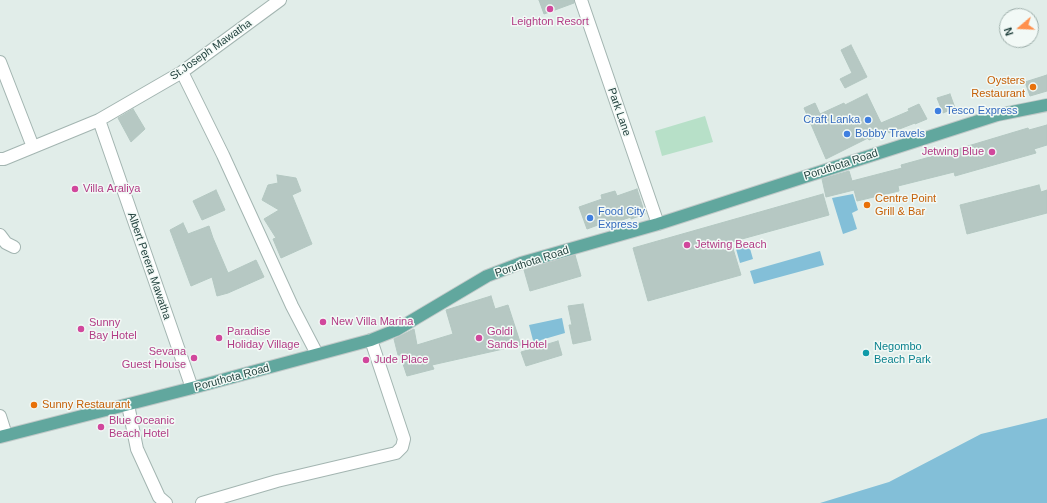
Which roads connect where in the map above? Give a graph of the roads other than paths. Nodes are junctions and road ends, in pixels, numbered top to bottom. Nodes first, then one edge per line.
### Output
1 (280, 0) edge
2 (581, 0) edge
3 (0, 62) edge
4 (182, 72) junction
5 (1047, 105) edge
6 (98, 120) junction
7 (33, 147) junction
8 (0, 159) edge
9 (658, 224) junction
10 (0, 235) edge
11 (14, 247) dead end
12 (371, 340) junction
13 (317, 354) junction
14 (192, 388) junction
15 (128, 405) junction
16 (0, 416) edge
17 (3, 436) edge
18 (166, 503) edge
19 (202, 503) edge

1 - 4 street, St.Joseph Mawatha
2 - 9 street, Park Lane
3 - 7 street
4 - 6 street, St.Joseph Mawatha
4 - 13 street
5 - 9 main road, Poruthota Road
6 - 7 street, St.Joseph Mawatha
6 - 14 street, Albert Perera Mawatha
7 - 8 street, St.Joseph Mawatha
9 - 12 main road, Poruthota Road
10 - 11 street
12 - 13 main road, Poruthota Road
12 - 19 street
13 - 14 main road, Poruthota Road
14 - 15 main road, Poruthota Road
15 - 17 main road, Poruthota Road
15 - 18 street
16 - 17 street

